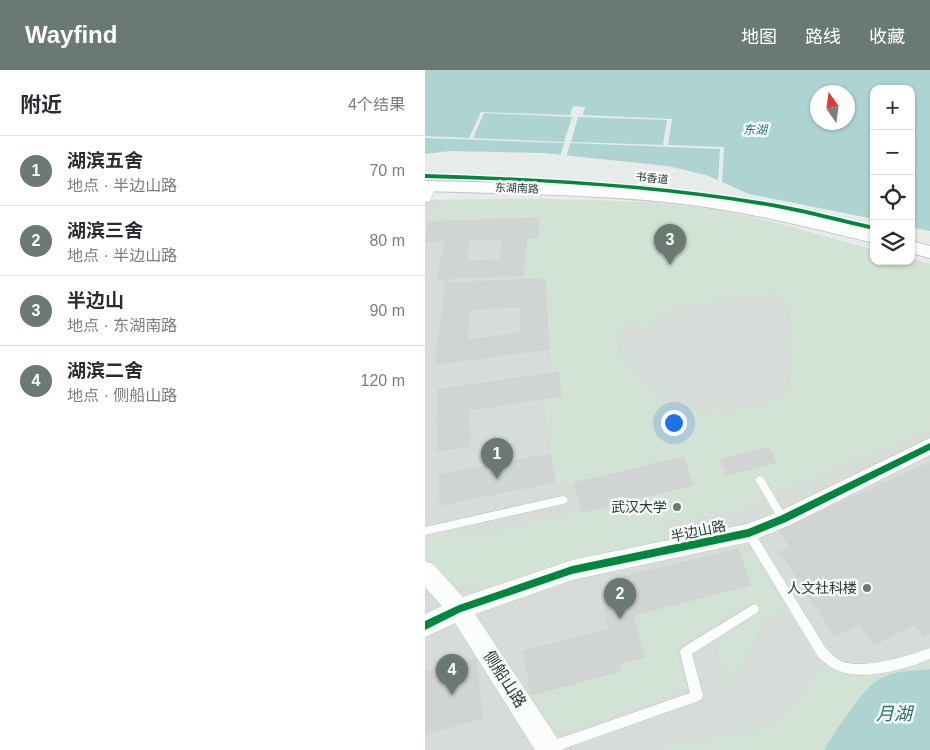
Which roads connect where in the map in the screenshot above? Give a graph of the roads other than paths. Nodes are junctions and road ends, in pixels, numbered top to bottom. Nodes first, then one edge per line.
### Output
1 (426, 190) edge
2 (870, 236) edge
3 (915, 248) edge
4 (930, 252) edge
5 (930, 446) edge
6 (759, 480) dead end
7 (563, 500) dead end
8 (783, 519) junction
9 (425, 530) edge
10 (749, 533) junction
11 (425, 571) edge
12 (459, 609) junction
13 (754, 609) dead end
14 (425, 626) edge
15 (930, 653) edge
16 (549, 749) edge

1 - 2 street, 东湖南路
3 - 4 street
5 - 8 street, 半边山路
6 - 8 lane
7 - 9 lane
8 - 10 street, 半边山路
10 - 12 street, 半边山路
10 - 15 lane
11 - 12 street
12 - 14 street, 半边山路
12 - 16 street, 侧船山路
13 - 16 lane

